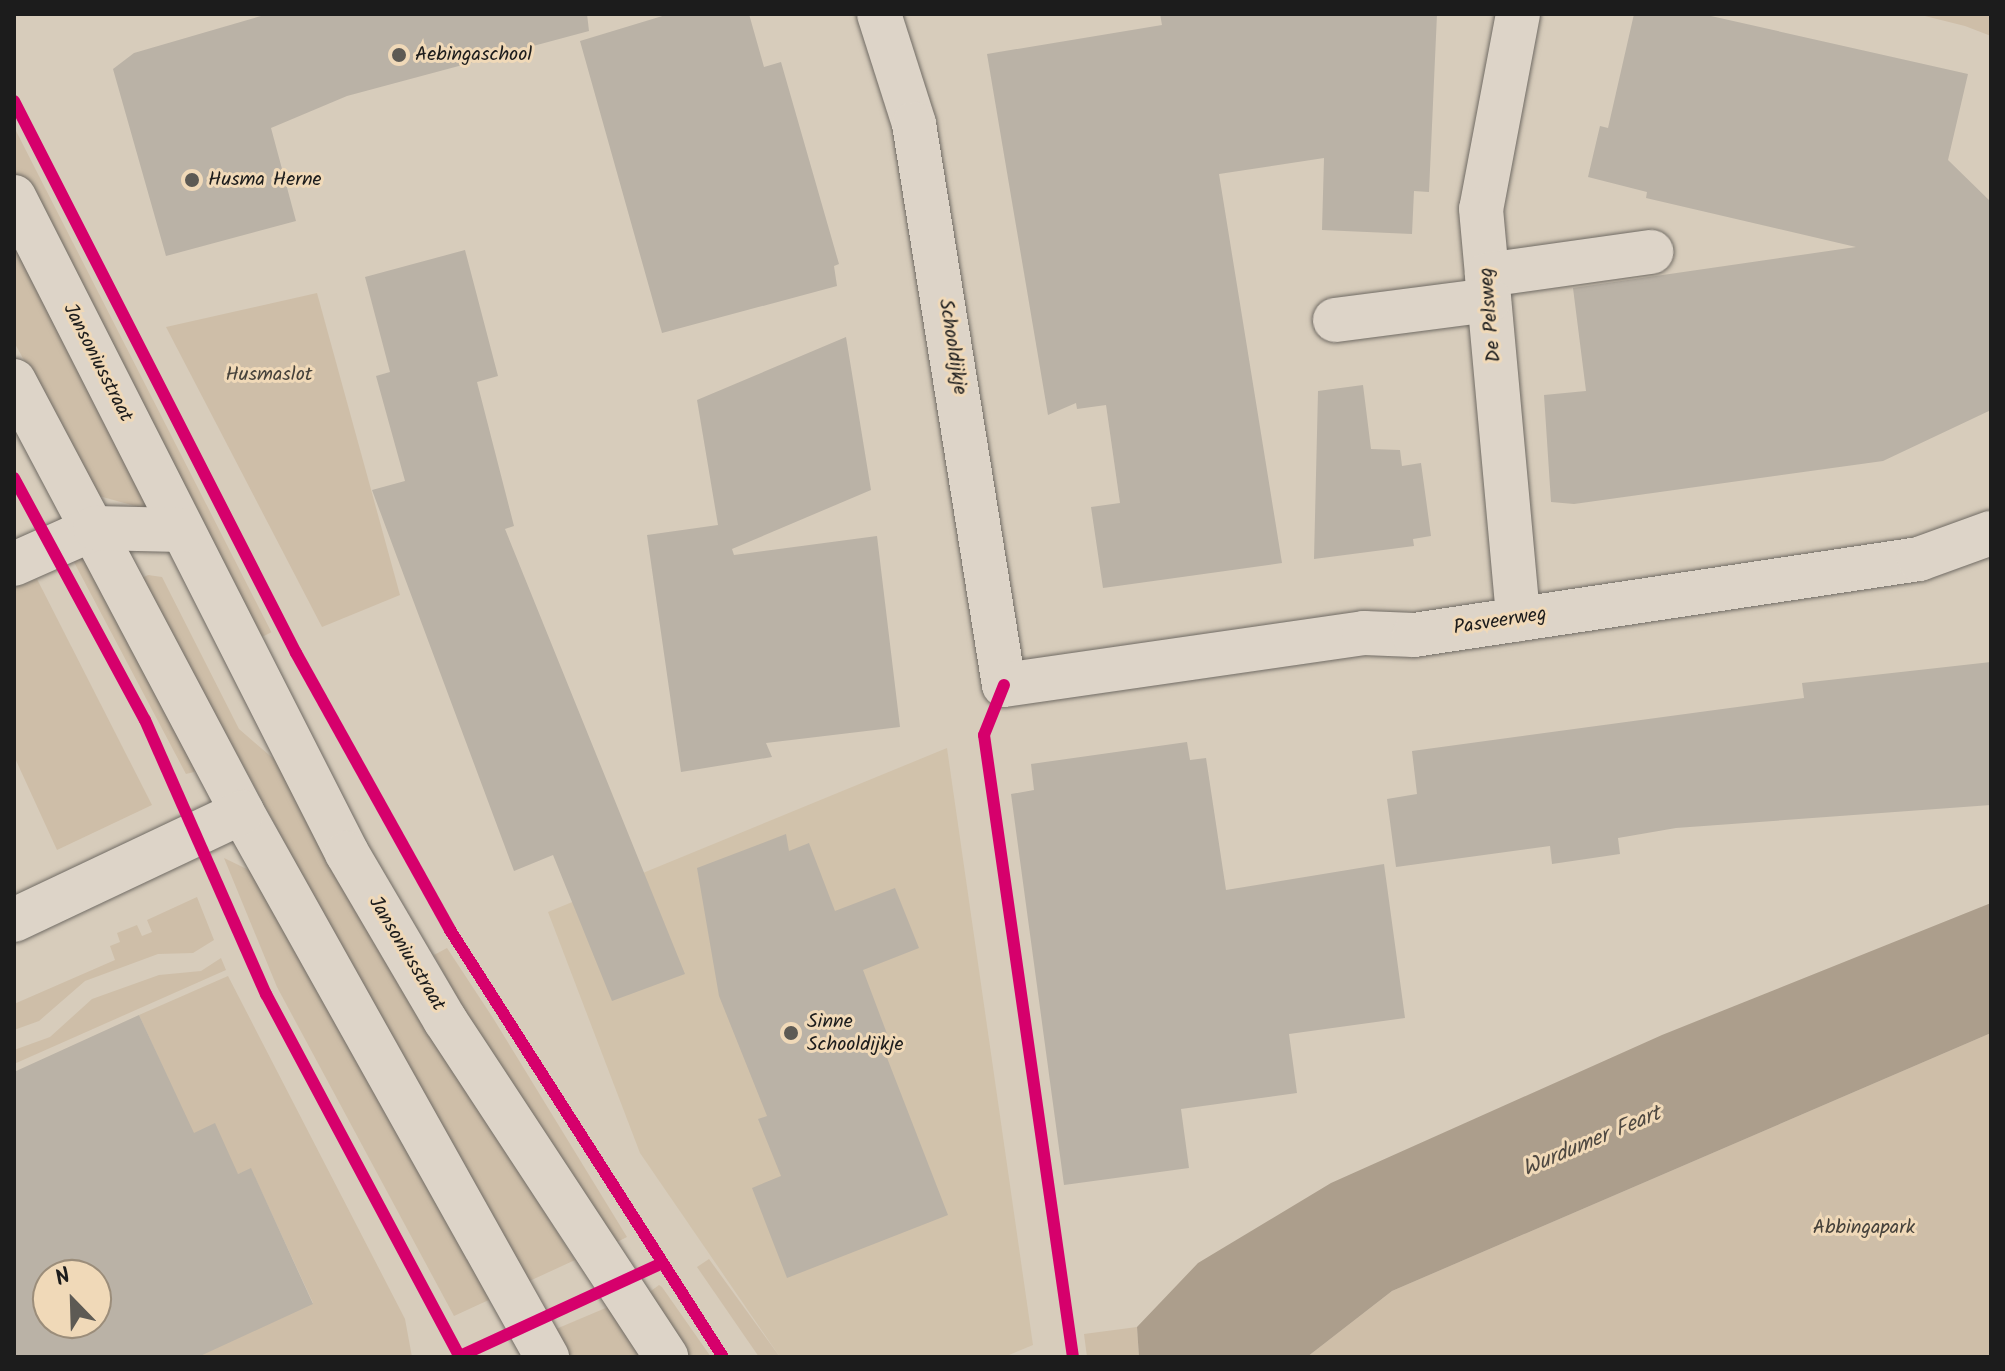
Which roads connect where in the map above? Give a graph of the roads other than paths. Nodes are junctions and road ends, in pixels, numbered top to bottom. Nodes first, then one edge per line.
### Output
1 (879, 14) edge
2 (1518, 14) edge
3 (14, 197) edge
4 (1651, 252) dead end
5 (1488, 288) junction
6 (1335, 320) dead end
7 (14, 381) edge
8 (95, 528) junction
9 (181, 530) junction
10 (1991, 533) edge
11 (14, 564) edge
12 (1518, 619) junction
13 (1004, 685) joint
14 (242, 812) junction
15 (14, 920) edge
16 (547, 1357) edge
17 (666, 1357) edge

1 - 13 street, Schooldijkje
2 - 5 street, De Pelsweg
3 - 9 street, Jansoniusstraat
4 - 5 street
5 - 6 street
5 - 12 street, De Pelsweg
7 - 8 street
8 - 9 street
8 - 11 street
8 - 14 street
9 - 17 street, Jansoniusstraat
10 - 12 street, Pasveerweg
12 - 13 street, Pasveerweg
14 - 15 street
14 - 16 street

